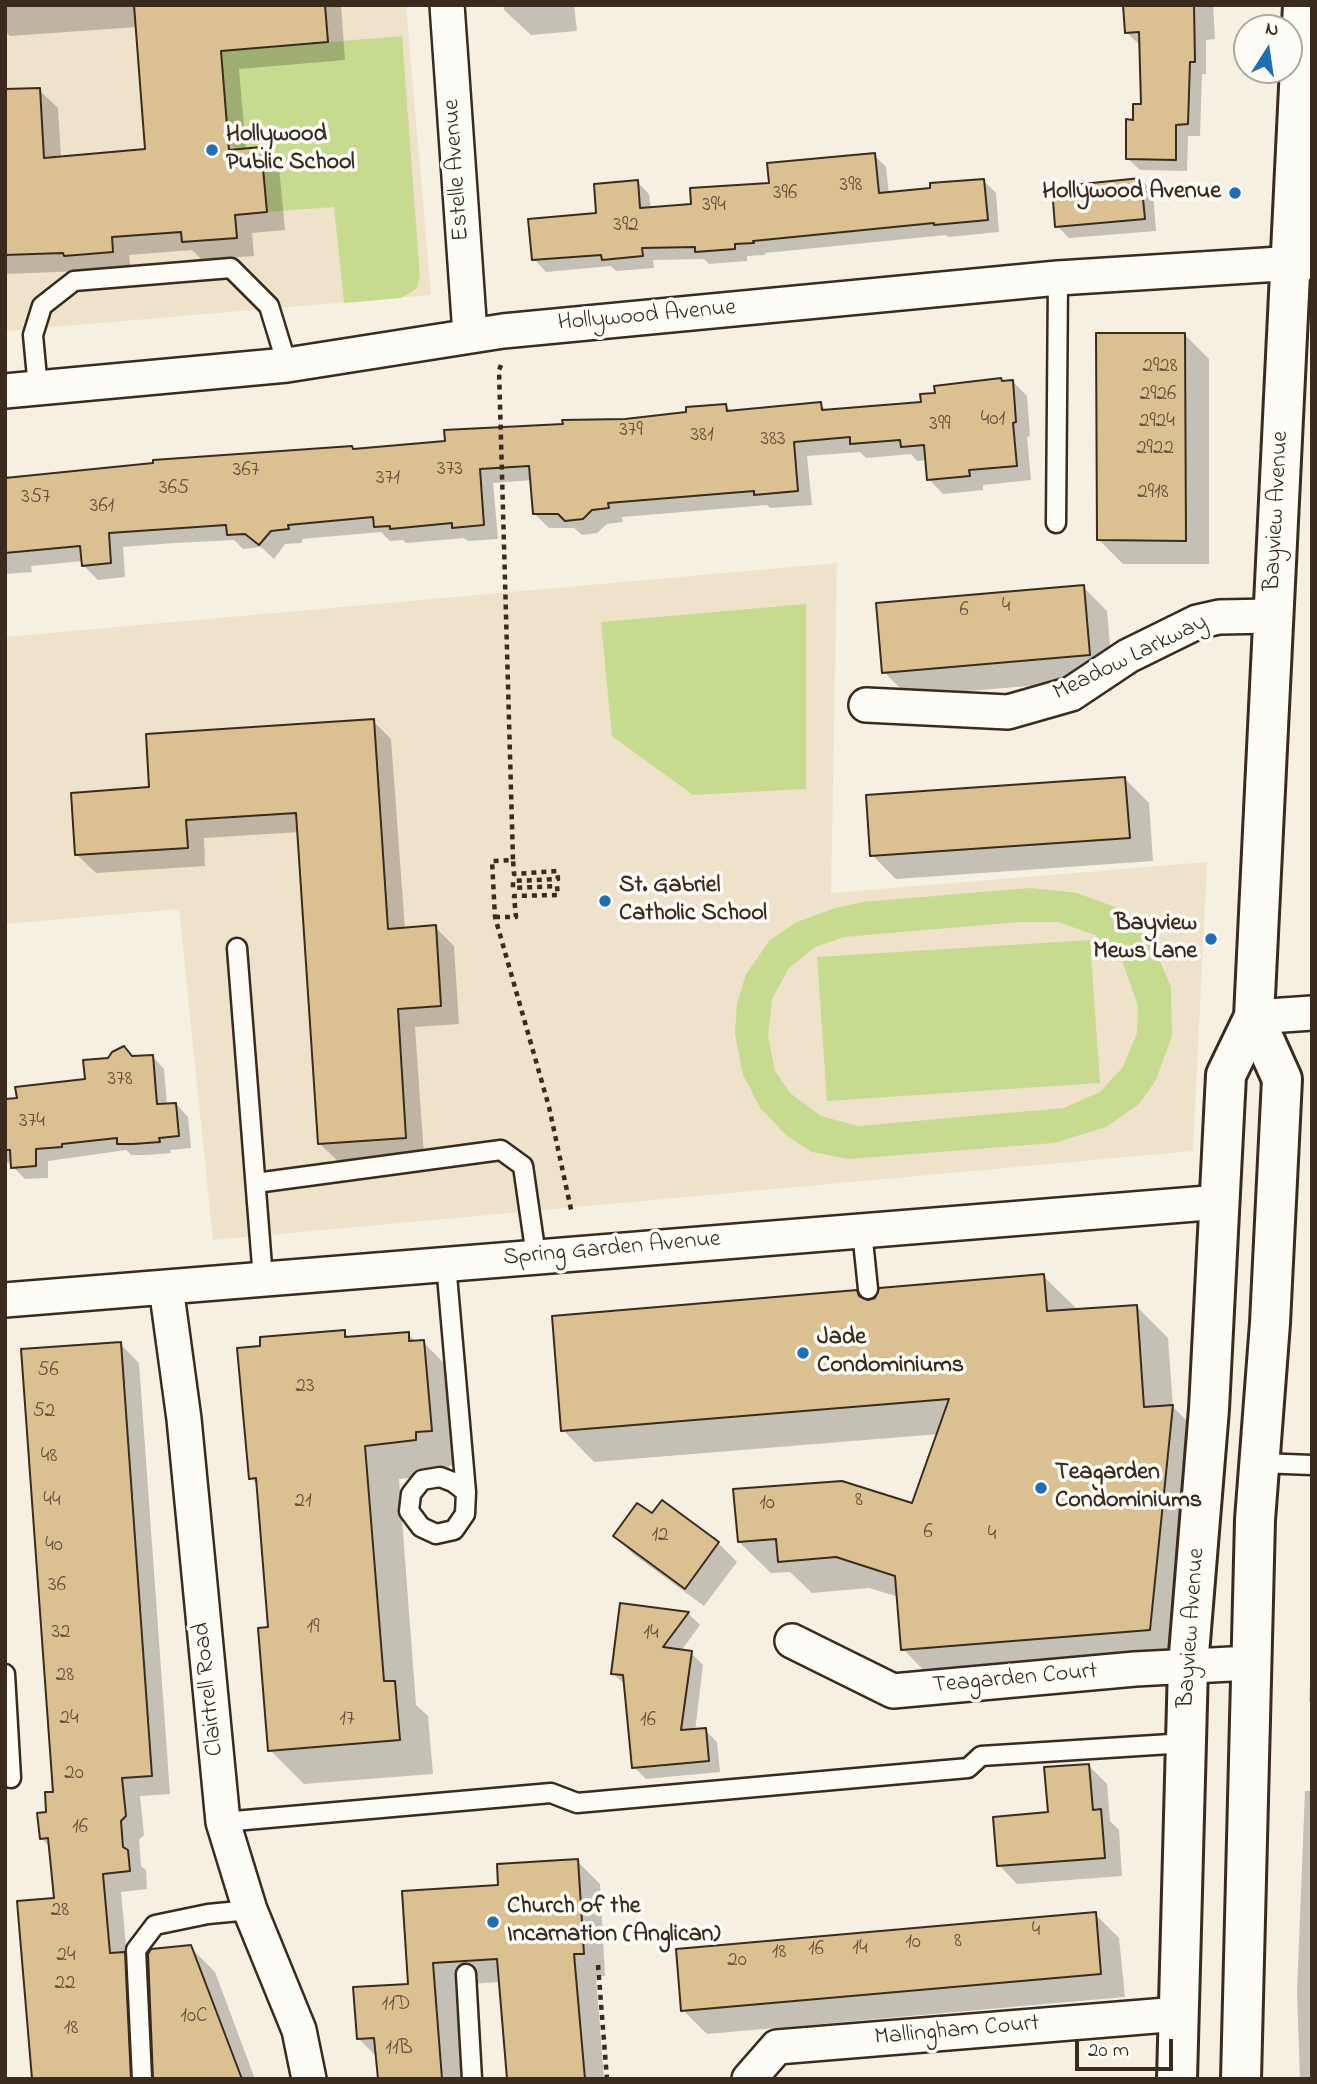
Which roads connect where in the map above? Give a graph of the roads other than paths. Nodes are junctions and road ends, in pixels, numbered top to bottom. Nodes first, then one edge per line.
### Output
1 (447, 5) edge
2 (1303, 5) edge
3 (1301, 262) edge
4 (1058, 278) junction
5 (470, 334) junction
6 (287, 365) junction
7 (38, 388) junction
8 (5, 391) edge
9 (1056, 523) dead end
10 (1272, 616) junction
11 (866, 705) dead end
12 (237, 948) dead end
13 (1312, 1013) edge
14 (1254, 1017) junction
15 (256, 1183) junction
16 (1220, 1202) junction
17 (862, 1231) junction
18 (536, 1256) junction
19 (446, 1264) junction
20 (263, 1279) junction
21 (166, 1287) junction
22 (868, 1289) dead end
23 (5, 1300) edge
24 (1266, 1385) junction
25 (1260, 1463) junction
26 (1312, 1465) edge
27 (467, 1492) dead end
28 (792, 1641) dead end
29 (1250, 1663) junction
30 (1188, 1665) junction
31 (5, 1674) edge
32 (1186, 1744) junction
33 (11, 1778) dead end
34 (223, 1822) junction
35 (250, 1910) junction
36 (466, 1974) dead end
37 (1179, 2014) junction
38 (142, 2079) edge
39 (309, 2079) edge
40 (472, 2079) edge
41 (749, 2079) edge
42 (1177, 2079) edge
43 (1241, 2079) edge

1 - 5 street, Estelle Avenue
2 - 3 main road, Bayview Avenue
3 - 4 street, Hollywood Avenue
3 - 10 main road, Bayview Avenue
4 - 5 street, Hollywood Avenue
4 - 9 lane
5 - 6 street, Hollywood Avenue
6 - 7 street, Hollywood Avenue
6 - 7 lane
7 - 8 street, Hollywood Avenue
10 - 11 street, Meadow Larkway
10 - 14 main road, Bayview Avenue
12 - 15 lane
13 - 14 street
14 - 16 main road, Bayview Avenue
14 - 24 main road, Bayview Avenue
15 - 18 lane
15 - 20 lane
16 - 17 street, Spring Garden Avenue
16 - 24 main road
16 - 30 main road, Bayview Avenue
17 - 18 street, Spring Garden Avenue
17 - 22 lane
18 - 19 street, Spring Garden Avenue
19 - 20 street, Spring Garden Avenue
19 - 27 lane
20 - 21 street, Spring Garden Avenue
21 - 23 street, Spring Garden Avenue
21 - 34 street, Clairtrell Road
24 - 25 main road, Bayview Avenue
25 - 26 lane
25 - 29 main road, Bayview Avenue
28 - 30 street, Teagarden Court
29 - 30 street, Teagarden Court
29 - 43 main road, Bayview Avenue
30 - 32 main road, Bayview Avenue
31 - 33 lane
32 - 34 lane
32 - 37 main road, Bayview Avenue
34 - 35 street, Clairtrell Road
35 - 38 lane
35 - 39 street, Clairtrell Road
36 - 40 lane
37 - 41 street, Mallingham Court
37 - 42 main road, Bayview Avenue

